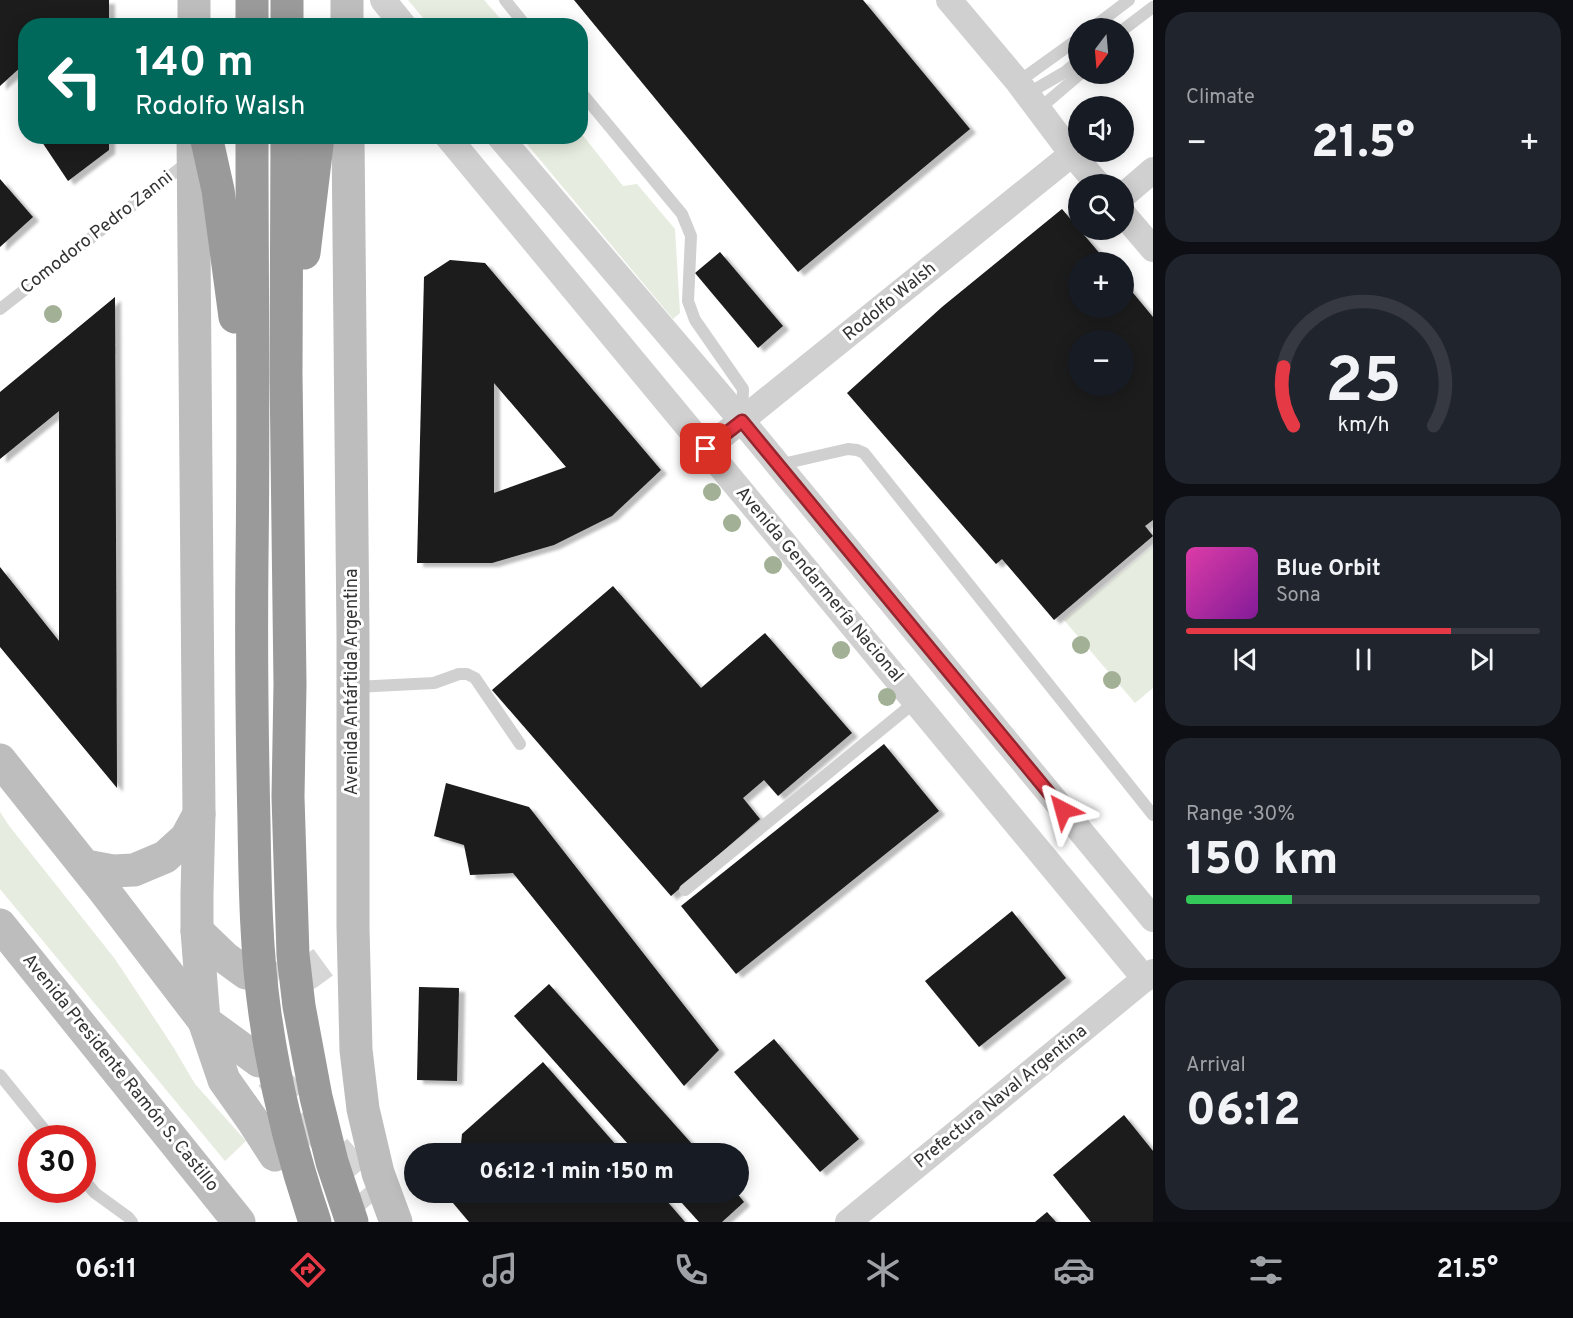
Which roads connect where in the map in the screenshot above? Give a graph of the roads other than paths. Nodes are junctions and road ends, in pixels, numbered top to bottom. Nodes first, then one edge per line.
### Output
1 (194, 0) edge
2 (252, 0) edge
3 (287, 0) edge
4 (347, 0) edge
5 (382, 0) edge
6 (505, 0) edge
7 (1129, 0) edge
8 (953, 1) edge
9 (1153, 7) edge
10 (194, 18) edge
11 (252, 18) edge
12 (287, 18) edge
13 (347, 18) edge
14 (397, 18) edge
15 (520, 18) edge
16 (1105, 18) edge
17 (1134, 21) edge
18 (1068, 50) edge
19 (1068, 69) edge
20 (1068, 79) edge
21 (1028, 95) junction
22 (588, 101) edge
23 (197, 144) edge
24 (198, 144) edge
25 (198, 144) edge
26 (252, 144) edge
27 (287, 144) edge
28 (317, 144) edge
29 (348, 144) edge
30 (454, 144) edge
31 (506, 144) edge
32 (1068, 149) edge
33 (1068, 157) edge
34 (1079, 162) edge
35 (1153, 170) edge
36 (1089, 174) edge
37 (1134, 186) edge
38 (1134, 227) edge
39 (1153, 249) edge
40 (0, 309) edge
41 (286, 374) junction
42 (742, 421) junction
43 (706, 449) junction
44 (778, 465) junction
45 (253, 513) junction
46 (353, 687) junction
47 (915, 702) junction
48 (520, 744) dead end
49 (0, 760) edge
50 (200, 814) junction
51 (1153, 815) edge
52 (86, 866) junction
53 (685, 890) dead end
54 (1153, 919) edge
55 (0, 925) edge
56 (353, 927) junction
57 (197, 932) junction
58 (329, 958) tunnel mouth
59 (246, 973) tunnel mouth
60 (1149, 976) edge
61 (204, 1022) junction
62 (259, 1061) tunnel mouth
63 (0, 1075) edge
64 (40, 1125) edge
65 (275, 1155) dead end
66 (96, 1194) edge
67 (389, 1214) edge
68 (132, 1222) edge
69 (239, 1222) edge
70 (315, 1222) edge
71 (352, 1222) edge
72 (848, 1222) edge

1 - 10 main road
2 - 11 highway
3 - 12 highway
4 - 13 main road
5 - 14 street
6 - 15 lane
7 - 16 lane
8 - 21 street
9 - 17 lane
18 - 21 lane
19 - 21 lane
20 - 21 lane
21 - 32 street
22 - 42 lane
23 - 40 lane, Comodoro Pedro Zanni
24 - 45 highway
25 - 50 main road
26 - 45 highway
27 - 41 highway
28 - 41 highway
29 - 46 main road, Avenida Antártida Argentina
30 - 43 street, Avenida Gendarmería Nacional
31 - 42 street
33 - 42 street, Rodolfo Walsh
34 - 36 street
35 - 37 street
38 - 39 street
41 - 71 highway
42 - 43 street, Rodolfo Walsh
42 - 44 street
43 - 47 street, Avenida Gendarmería Nacional
44 - 51 lane
44 - 54 street
45 - 70 highway
46 - 48 lane
46 - 56 main road, Avenida Antártida Argentina
47 - 53 lane
47 - 60 street, Avenida Gendarmería Nacional
49 - 52 main road
50 - 52 main road
50 - 57 main road
52 - 61 main road
55 - 69 main road, Avenida Presidente Ramón S. Castillo
56 - 58 main road
56 - 67 main road, Avenida Antártida Argentina
57 - 59 main road
57 - 61 main road
60 - 72 street, Prefectura Naval Argentina
61 - 62 main road
61 - 65 main road
63 - 64 lane
66 - 68 lane

